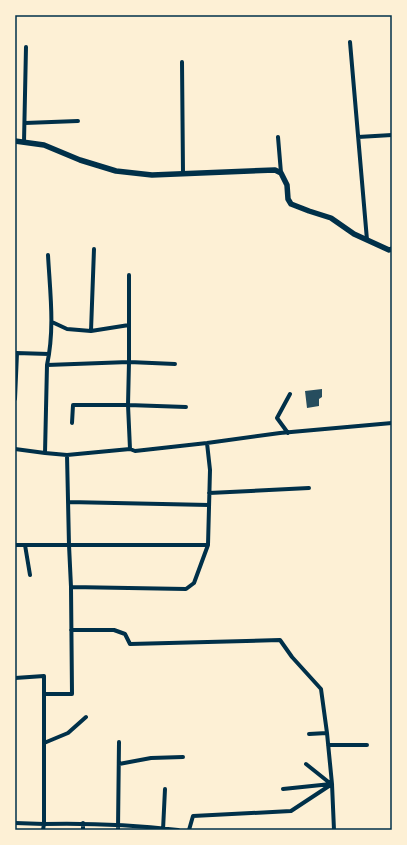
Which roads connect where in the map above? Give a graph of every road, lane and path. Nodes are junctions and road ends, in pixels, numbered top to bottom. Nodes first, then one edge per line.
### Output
1 (350, 42) dead end
2 (26, 47) dead end
3 (182, 62) dead end
4 (78, 121) dead end
5 (25, 123) junction
6 (392, 135) edge
7 (358, 136) junction
8 (278, 137) dead end
9 (15, 141) edge
10 (24, 142) junction
11 (183, 173) junction
12 (281, 173) junction
13 (367, 240) junction
14 (94, 249) dead end
15 (391, 251) edge
16 (48, 255) dead end
17 (129, 275) dead end
18 (52, 322) junction
19 (129, 325) junction
20 (91, 330) junction
21 (16, 353) edge
22 (49, 354) junction
23 (129, 362) junction
24 (176, 364) dead end
25 (47, 365) junction
26 (290, 394) dead end
27 (15, 399) edge
28 (128, 405) junction
29 (186, 407) dead end
30 (392, 422) edge
31 (72, 423) dead end
32 (288, 433) junction
33 (207, 443) junction
34 (15, 449) edge
35 (130, 449) junction
36 (45, 453) junction
37 (67, 455) junction
38 (309, 488) dead end
39 (209, 493) junction
40 (68, 502) junction
41 (209, 505) junction
42 (69, 544) junction
43 (15, 545) edge
44 (25, 545) junction
45 (208, 545) junction
46 (30, 576) dead end
47 (71, 587) junction
48 (71, 630) junction
49 (15, 678) edge
50 (44, 694) junction
51 (86, 717) dead end
52 (327, 733) junction
53 (309, 734) dead end
54 (119, 742) dead end
55 (44, 743) junction
56 (328, 745) junction
57 (367, 745) dead end
58 (183, 757) dead end
59 (119, 764) junction
60 (306, 764) dead end
61 (332, 784) junction
62 (165, 789) dead end
63 (283, 789) dead end
64 (15, 823) edge
65 (83, 823) junction
66 (44, 824) junction
67 (118, 828) edge
68 (163, 829) edge
69 (43, 830) edge
70 (83, 830) edge
71 (178, 830) edge
72 (189, 830) edge
73 (334, 830) edge

1 - 7 street
2 - 5 street
3 - 11 street
4 - 5 street
5 - 10 street
6 - 7 street
7 - 13 street
8 - 12 street
9 - 10 main road
10 - 11 main road
11 - 12 main road
12 - 13 main road
13 - 15 main road
14 - 20 street
16 - 18 street
17 - 19 street
18 - 20 street
18 - 22 street
19 - 20 street
19 - 23 street
21 - 22 street
21 - 27 street
22 - 25 street
23 - 24 street
23 - 25 street
23 - 28 street
25 - 36 street
26 - 32 street
28 - 29 street
28 - 31 street
28 - 35 street
30 - 32 street
32 - 33 street
33 - 35 street
33 - 39 street
34 - 36 street
35 - 37 street
36 - 37 street
37 - 40 street
38 - 39 street
39 - 41 street
40 - 41 street
40 - 42 street
41 - 45 street
42 - 44 street
42 - 45 street
42 - 47 street
43 - 44 street
44 - 46 street
45 - 47 street
47 - 48 street
48 - 50 street
48 - 52 street
49 - 50 street
50 - 55 street
51 - 55 street
52 - 53 street
52 - 56 street
54 - 59 street
55 - 66 street
56 - 57 street
56 - 61 street
58 - 59 street
59 - 67 street
60 - 61 street
61 - 63 street
61 - 72 street
61 - 73 street
62 - 68 street
64 - 66 street
65 - 66 street
65 - 67 street
65 - 70 street
66 - 69 street
67 - 68 street
68 - 71 street

